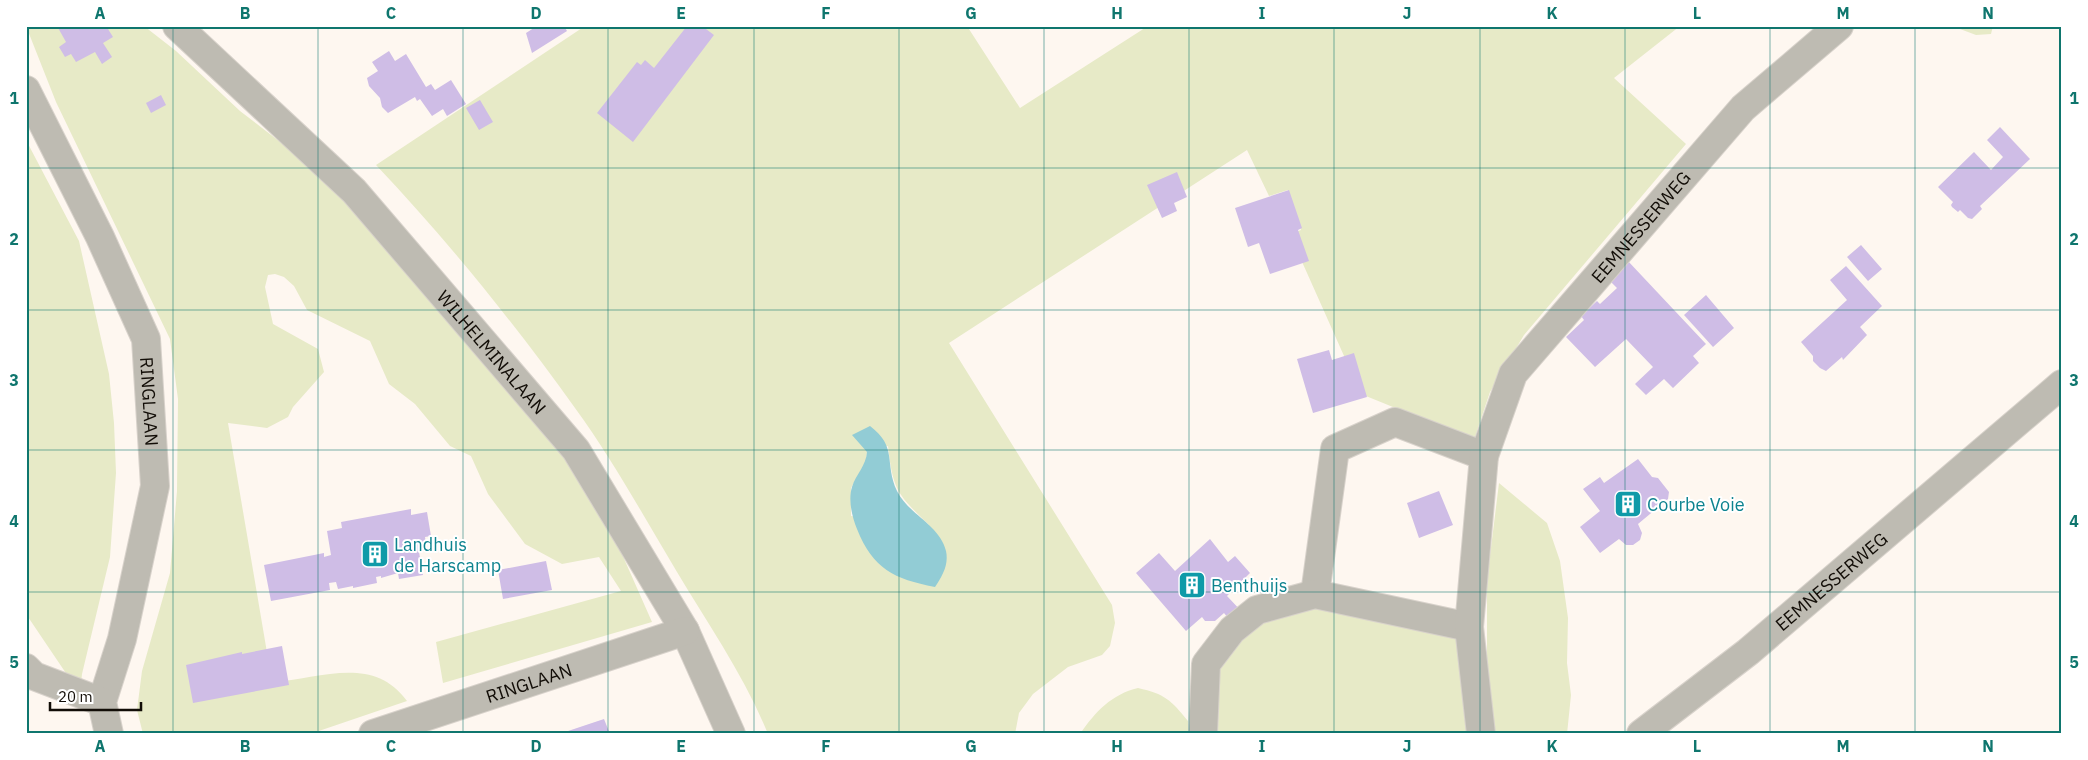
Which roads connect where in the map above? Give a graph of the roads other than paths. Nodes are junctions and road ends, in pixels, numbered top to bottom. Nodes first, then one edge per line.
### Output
1 (177, 26) edge
2 (1839, 26) edge
3 (26, 90) edge
4 (2062, 384) edge
5 (1484, 456) junction
6 (1315, 594) junction
7 (1469, 627) junction
8 (684, 631) junction
9 (26, 668) edge
10 (102, 702) junction
11 (109, 734) edge
12 (374, 734) edge
13 (731, 734) edge
14 (1203, 734) edge
15 (1481, 734) edge
16 (1641, 734) edge

1 - 8 street, WILHELMINALAAN
2 - 5 street, EEMNESSERWEG
3 - 10 street, RINGLAAN
4 - 16 street, EEMNESSERWEG
5 - 6 street
5 - 7 street, EEMNESSERWEG
6 - 7 street
6 - 14 street
7 - 15 street, EEMNESSERWEG
8 - 12 street, RINGLAAN
8 - 13 street, WILHELMINALAAN
9 - 10 street
10 - 11 street, RINGLAAN

